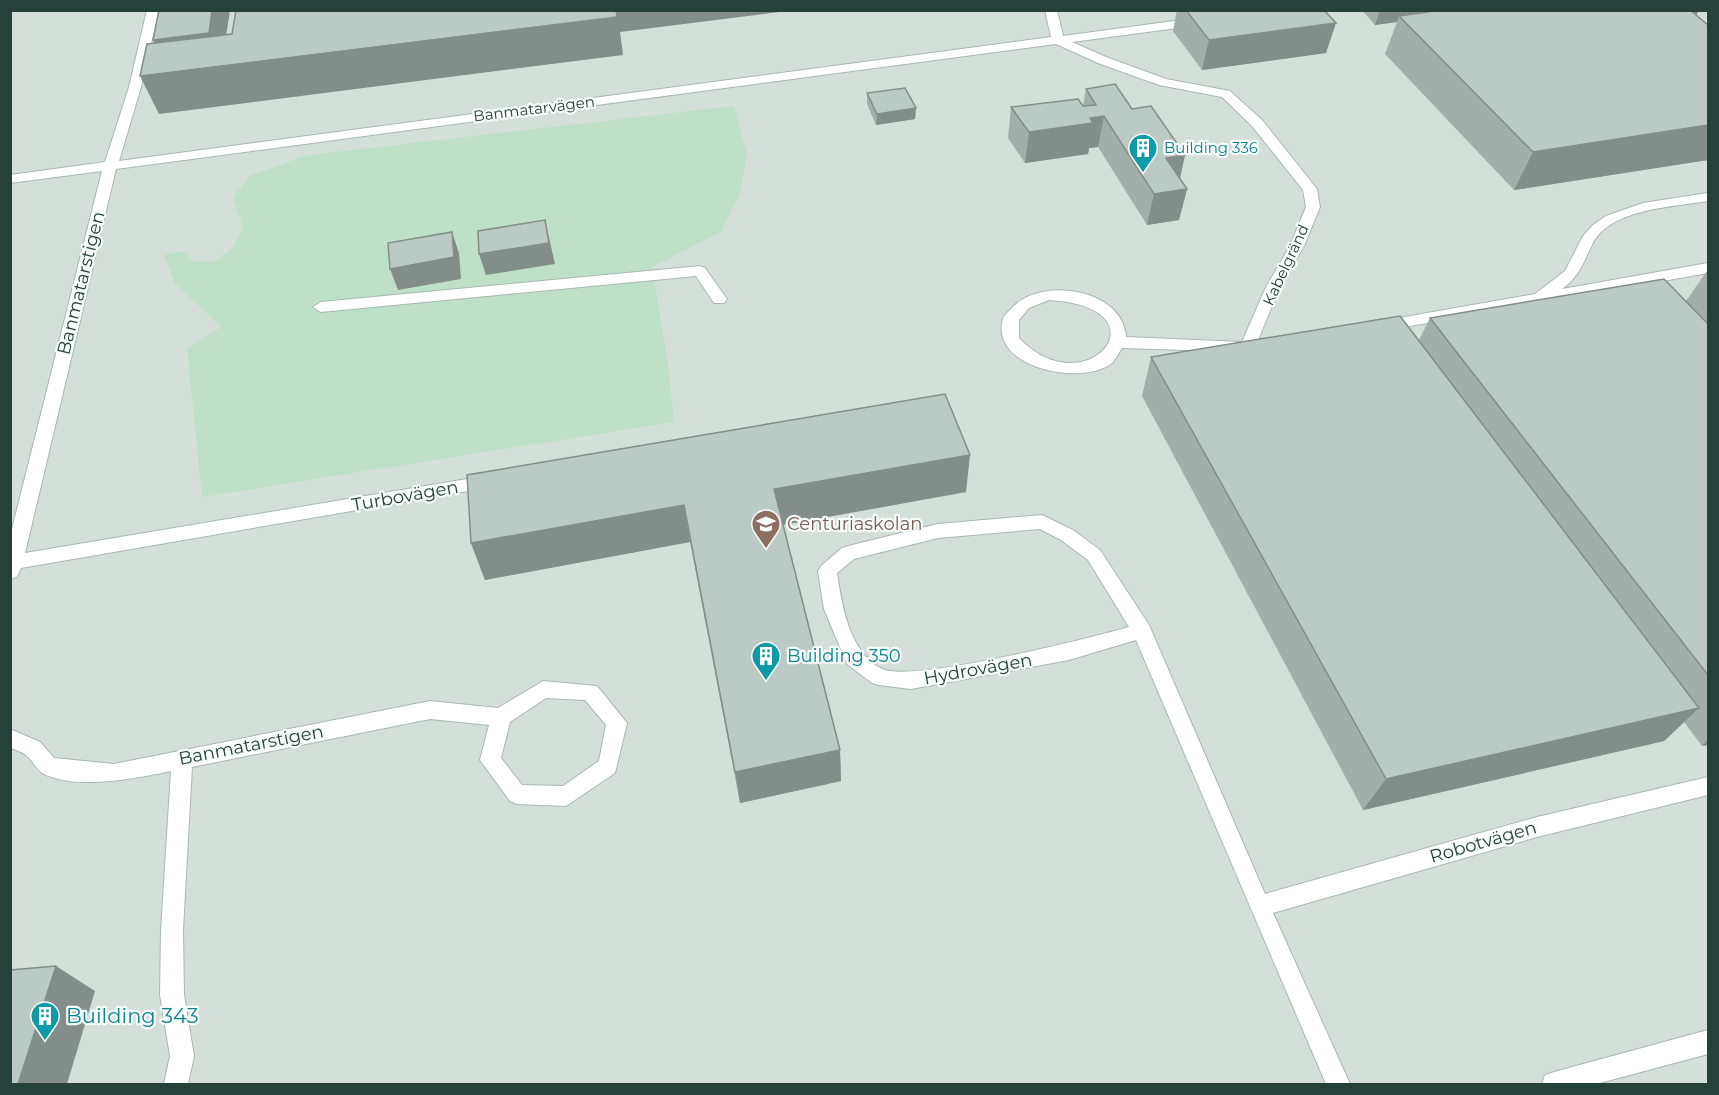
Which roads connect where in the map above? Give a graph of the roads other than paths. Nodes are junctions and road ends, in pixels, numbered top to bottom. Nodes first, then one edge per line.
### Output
1 (153, 10) edge
2 (1051, 10) edge
3 (1211, 20) edge
4 (1061, 41) junction
5 (110, 167) junction
6 (10, 179) edge
7 (1708, 198) edge
8 (1708, 268) edge
9 (719, 299) dead end
10 (1532, 299) junction
11 (321, 307) dead end
12 (1366, 329) edge
13 (1118, 342) junction
14 (1271, 344) edge
15 (1247, 348) junction
16 (504, 479) edge
17 (11, 566) edge
18 (1142, 631) junction
19 (501, 717) junction
20 (10, 738) edge
21 (182, 758) junction
22 (1708, 786) edge
23 (1259, 906) junction
24 (1708, 1042) edge
25 (176, 1084) edge
26 (1338, 1084) edge
27 (1554, 1084) edge

1 - 5 street, Banmatarstigen
2 - 4 street
3 - 4 street, Banmatarvägen
4 - 5 street, Banmatarvägen
4 - 15 street, Kabelgränd
5 - 6 street, Banmatarvägen
5 - 17 street, Banmatarstigen
7 - 10 street
8 - 10 street
9 - 11 street
10 - 12 street
13 - 13 street
13 - 15 street
14 - 15 street
16 - 17 street, Turbovägen
18 - 18 street, Hydrovägen
18 - 23 street, Hydrovägen
19 - 19 street
19 - 21 street, Banmatarstigen
20 - 21 street, Banmatarstigen
21 - 25 street
22 - 23 street, Robotvägen
23 - 26 street, Hydrovägen
24 - 27 street

